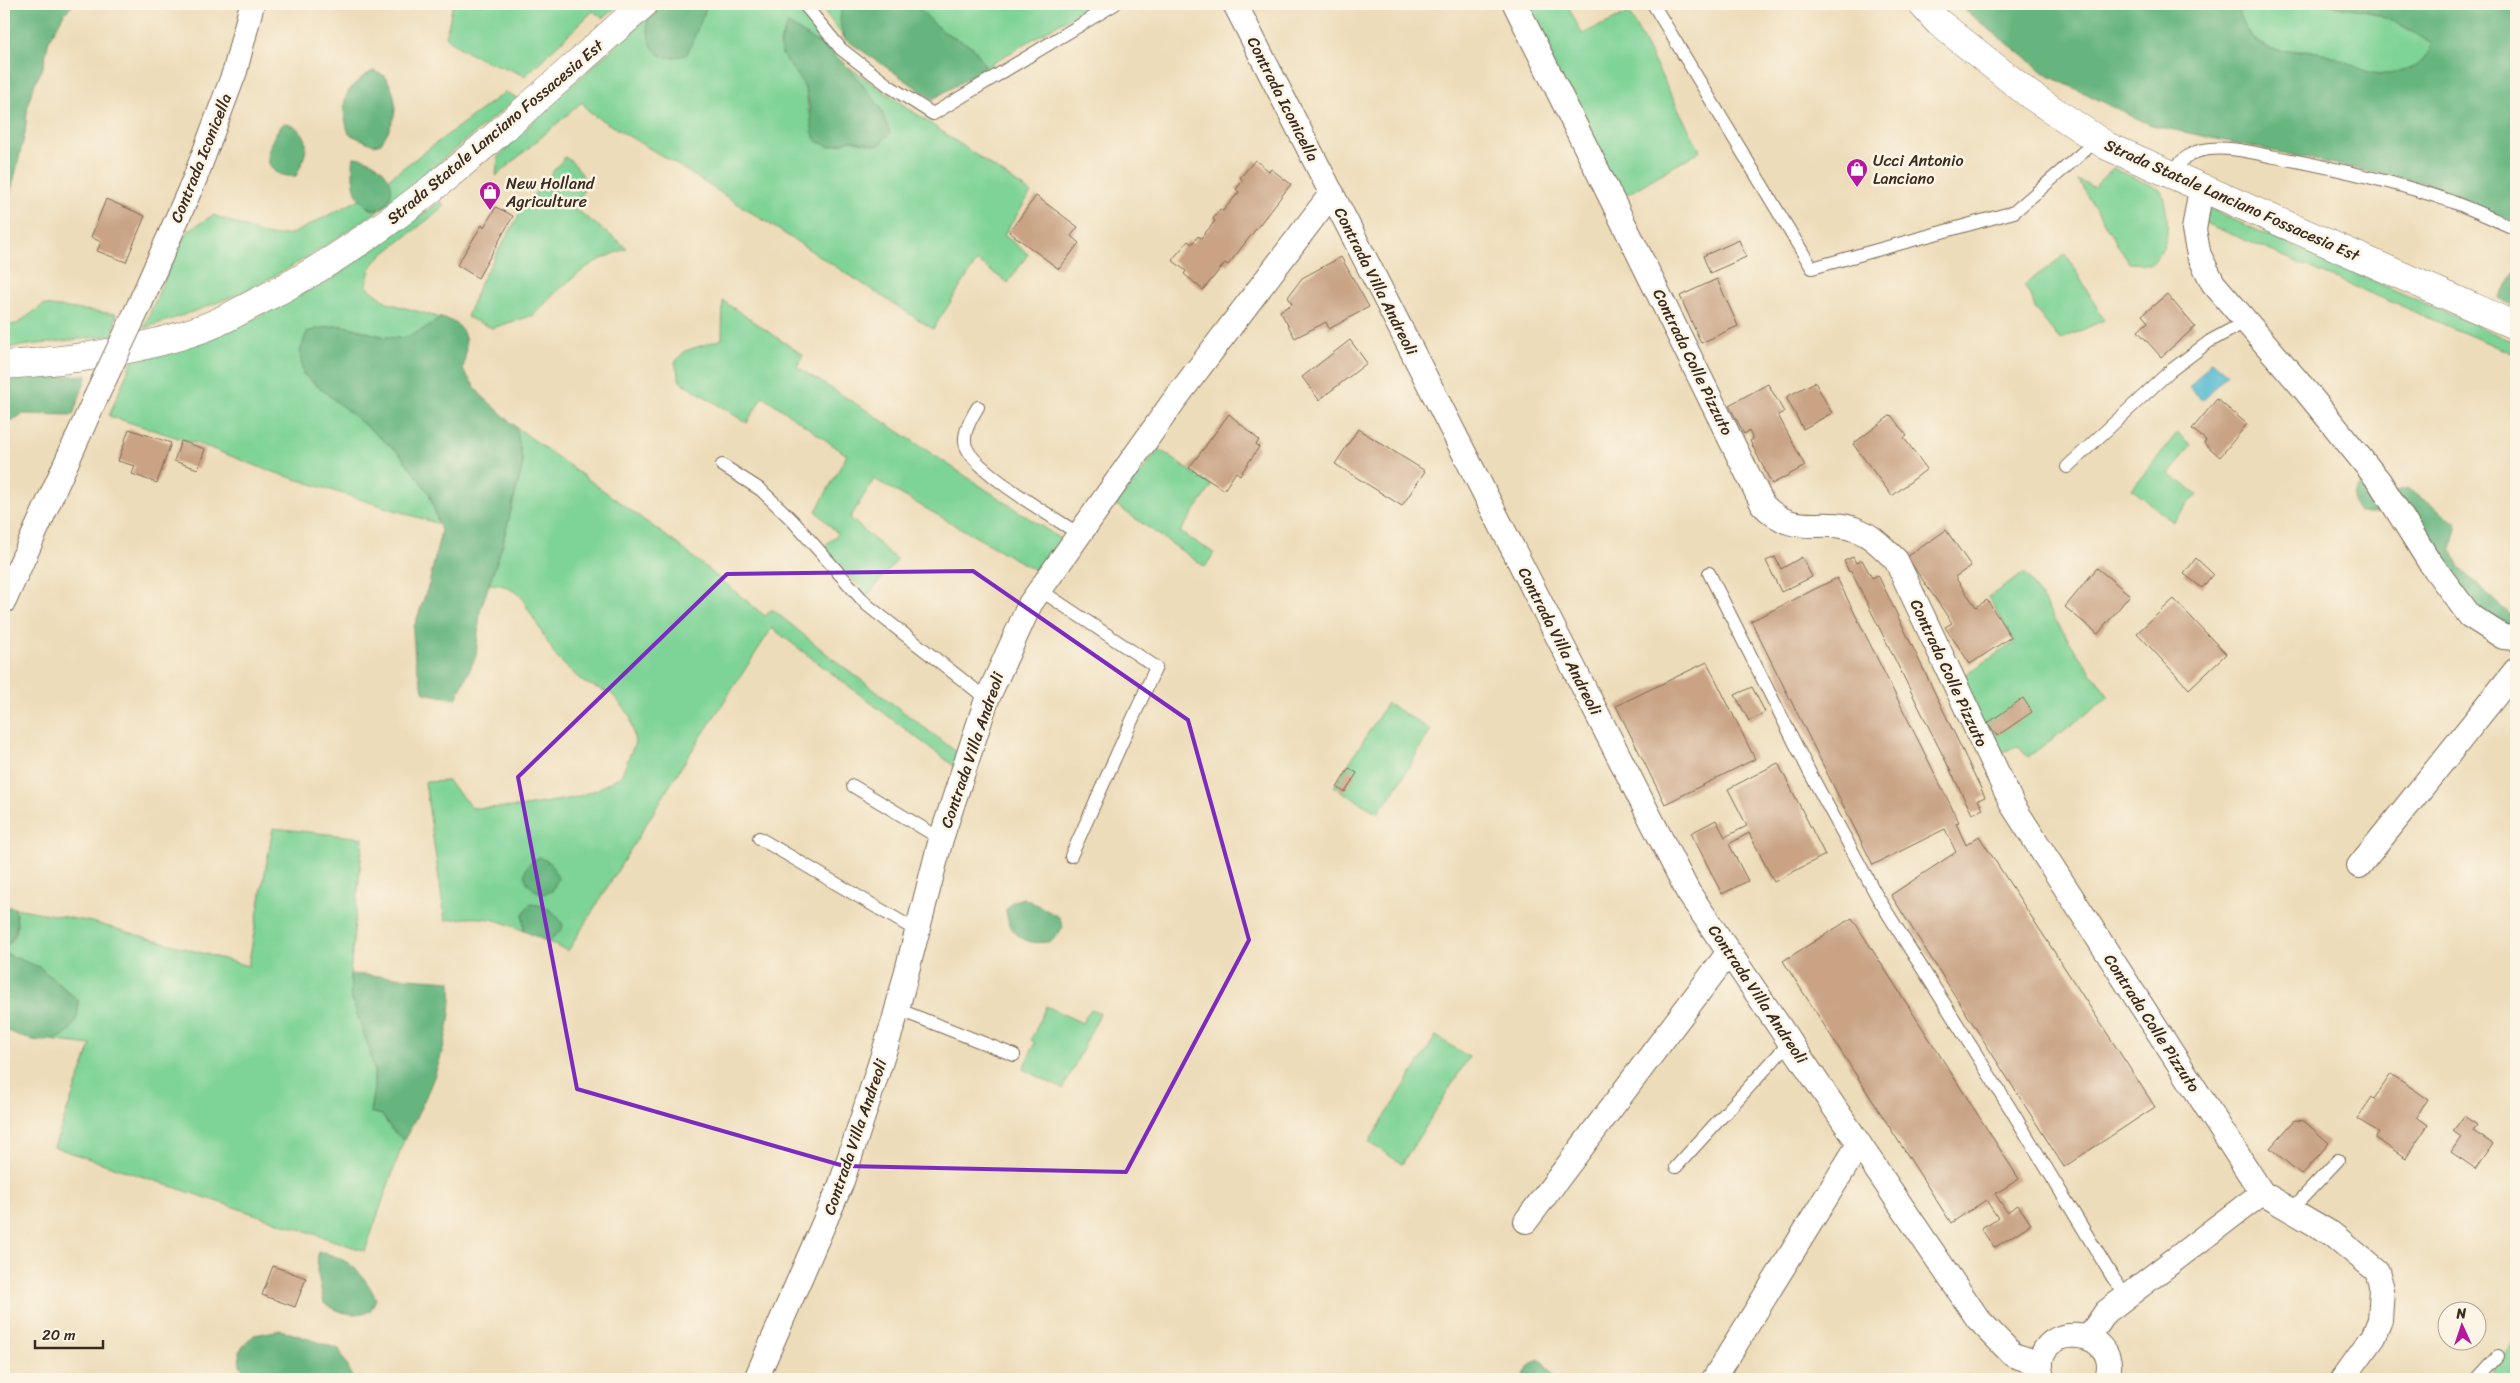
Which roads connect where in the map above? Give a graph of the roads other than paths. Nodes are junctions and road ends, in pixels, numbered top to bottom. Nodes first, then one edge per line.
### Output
1 (252, 4) edge
2 (644, 4) edge
3 (804, 4) edge
4 (1115, 4) edge
5 (1234, 4) edge
6 (1514, 4) edge
7 (1653, 4) edge
8 (1922, 4) edge
9 (2097, 140) junction
10 (2170, 174) junction
11 (2201, 188) junction
12 (1332, 193) junction
13 (2516, 229) edge
14 (2245, 322) junction
15 (2516, 326) edge
16 (4, 365) edge
17 (978, 407) dead end
18 (722, 465) dead end
19 (2067, 467) dead end
20 (1078, 534) junction
21 (1709, 573) dead end
22 (1040, 590) junction
23 (4, 602) edge
24 (2516, 638) edge
25 (2516, 670) edge
26 (987, 698) junction
27 (853, 786) dead end
28 (759, 838) dead end
29 (941, 839) junction
30 (1071, 856) dead end
31 (2359, 866) dead end
32 (917, 931) junction
33 (1729, 952) junction
34 (897, 1010) junction
35 (1790, 1042) junction
36 (1014, 1055) dead end
37 (1858, 1144) junction
38 (2338, 1160) dead end
39 (1676, 1167) dead end
40 (2262, 1193) junction
41 (2291, 1210) junction
42 (1526, 1221) dead end
43 (2127, 1296) junction
44 (2088, 1338) junction
45 (2498, 1356) dead end
46 (2041, 1372) edge
47 (756, 1379) edge
48 (1714, 1379) edge
49 (2106, 1379) edge
50 (2343, 1379) edge
51 (2477, 1379) edge

1 - 23 street, Contrada Iconicella, bridge
2 - 16 main road, Strada Statale Lanciano Fossacesia Est
3 - 4 lane
5 - 12 street, Contrada Iconicella
6 - 40 street, Contrada Colle Pizzuto
7 - 9 lane
8 - 9 main road, Strada Statale Lanciano Fossacesia Est
9 - 10 main road, Strada Statale Lanciano Fossacesia Est
10 - 11 main road, Strada Statale Lanciano Fossacesia Est
10 - 13 lane
11 - 14 street
11 - 15 main road, Strada Statale Lanciano Fossacesia Est
12 - 20 street, Contrada Villa Andreoli
12 - 33 street, Contrada Villa Andreoli
14 - 19 lane
14 - 24 street
17 - 20 lane
18 - 26 lane
20 - 22 street, Contrada Villa Andreoli
21 - 43 lane
22 - 26 street, Contrada Villa Andreoli
22 - 30 lane
25 - 31 street
26 - 29 street, Contrada Villa Andreoli
27 - 29 lane
28 - 32 lane
29 - 32 street, Contrada Villa Andreoli
32 - 34 street, Contrada Villa Andreoli
33 - 35 street, Contrada Villa Andreoli
33 - 42 street
34 - 36 lane
34 - 47 street, Contrada Villa Andreoli
35 - 37 street, Contrada Villa Andreoli
35 - 39 lane
37 - 46 street, Contrada Villa Andreoli
37 - 48 street
38 - 41 lane
40 - 41 street
40 - 43 street
41 - 50 street
43 - 44 street
44 - 46 street
44 - 49 street
45 - 51 lane

